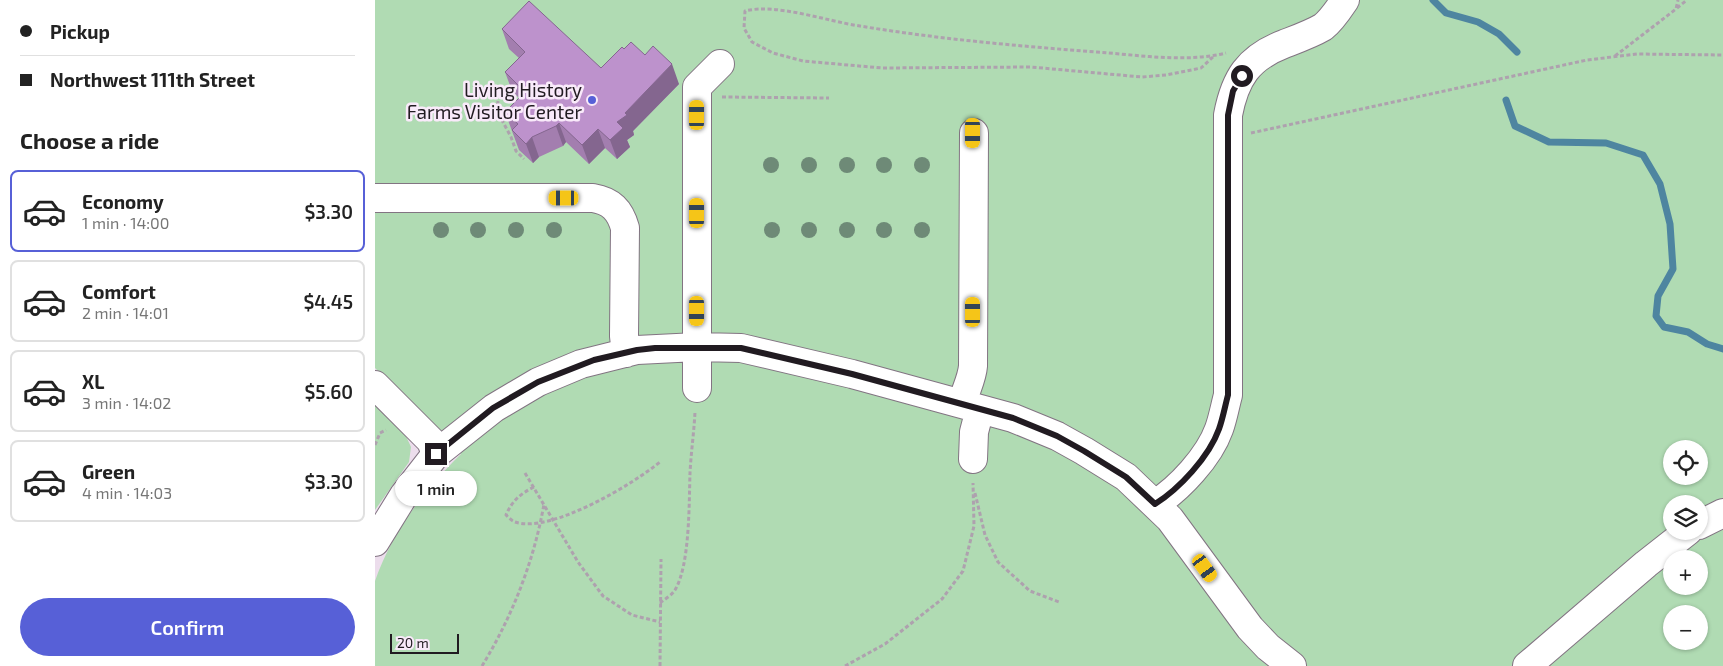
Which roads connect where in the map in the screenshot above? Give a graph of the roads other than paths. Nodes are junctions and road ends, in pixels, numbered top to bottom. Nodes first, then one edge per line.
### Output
1 (1345, 0) edge
2 (1326, 13) edge
3 (720, 64) dead end
4 (973, 133) dead end
5 (375, 198) edge
6 (697, 347) junction
7 (626, 353) junction
8 (375, 385) edge
9 (697, 388) road end
10 (971, 407) junction
11 (436, 454) junction
12 (973, 459) dead end
13 (1155, 504) junction
14 (1723, 513) edge
15 (1708, 520) edge
16 (1677, 540) edge
17 (375, 542) edge
18 (1292, 666) edge
19 (1527, 666) edge

1 - 2 street
2 - 13 street
3 - 6 street
4 - 10 street
5 - 7 street
6 - 7 street
6 - 9 street
6 - 10 street
7 - 11 street
8 - 11 street
10 - 12 street
10 - 13 street
11 - 17 street
13 - 18 street
14 - 15 street
16 - 19 street

